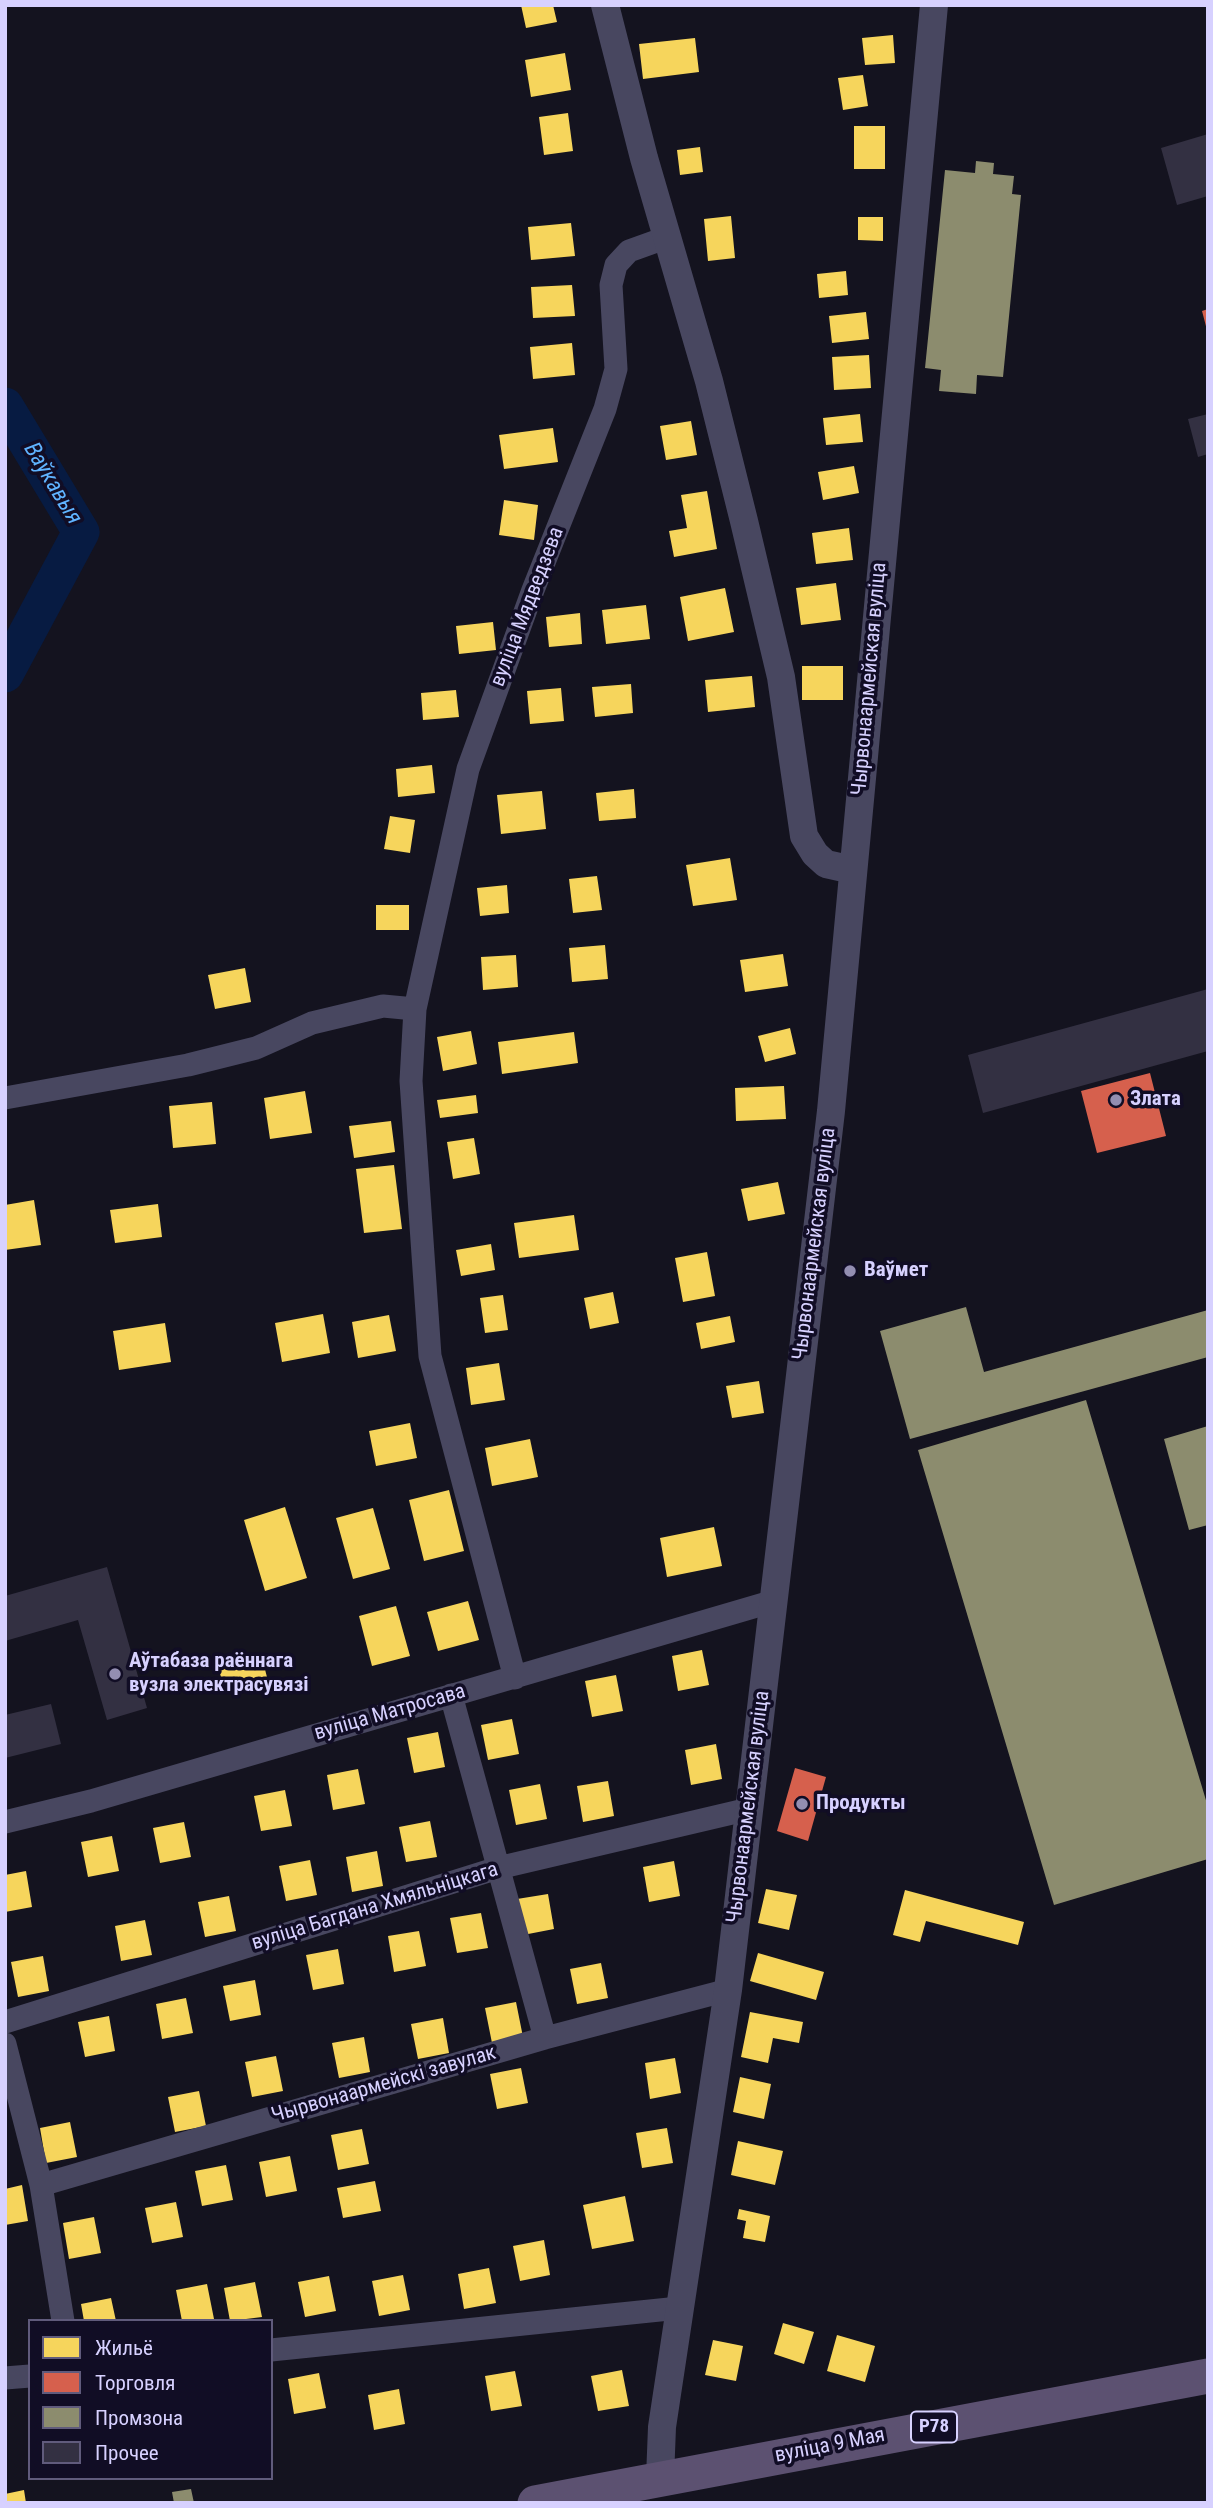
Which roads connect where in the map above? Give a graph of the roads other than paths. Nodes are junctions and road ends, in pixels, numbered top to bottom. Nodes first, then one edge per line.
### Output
1 (605, 5) edge
2 (934, 5) edge
3 (668, 237) junction
4 (853, 870) junction
5 (415, 1009) junction
6 (5, 1098) edge
7 (774, 1601) junction
8 (515, 1678) junction
9 (451, 1695) junction
10 (749, 1809) junction
11 (5, 1822) edge
12 (498, 1868) junction
13 (728, 1990) junction
14 (5, 2022) edge
15 (545, 2038) junction
16 (5, 2044) edge
17 (41, 2185) junction
18 (679, 2308) junction
19 (62, 2319) edge
20 (273, 2350) edge
21 (28, 2376) edge
22 (1208, 2376) edge
23 (5, 2378) edge
24 (660, 2478) junction
25 (535, 2503) edge

1 - 3 street
2 - 4 street, Чырвонаармейская вуліца
3 - 4 street
3 - 5 street, вуліца Мядведзева
4 - 7 street, Чырвонаармейская вуліца
5 - 6 street
5 - 8 street, вуліца Мядведзева
7 - 8 street, вуліца Матросава
7 - 10 street, Чырвонаармейская вуліца
8 - 9 street, вуліца Матросава
9 - 11 street, вуліца Матросава
9 - 12 street
10 - 12 street, вуліца Багдана Хмяльніцкага
10 - 13 street, Чырвонаармейская вуліца
12 - 14 street, вуліца Багдана Хмяльніцкага
12 - 15 street
13 - 15 street, Чырвонаармейскі завулак
13 - 18 street, Чырвонаармейская вуліца
15 - 17 street, Чырвонаармейскі завулак
16 - 17 street
17 - 19 street
18 - 20 street
18 - 24 street, Чырвонаармейская вуліца
21 - 23 street
22 - 24 main road, вуліца 9 Мая / Р78
24 - 25 main road, вуліца 9 Мая / Р78

